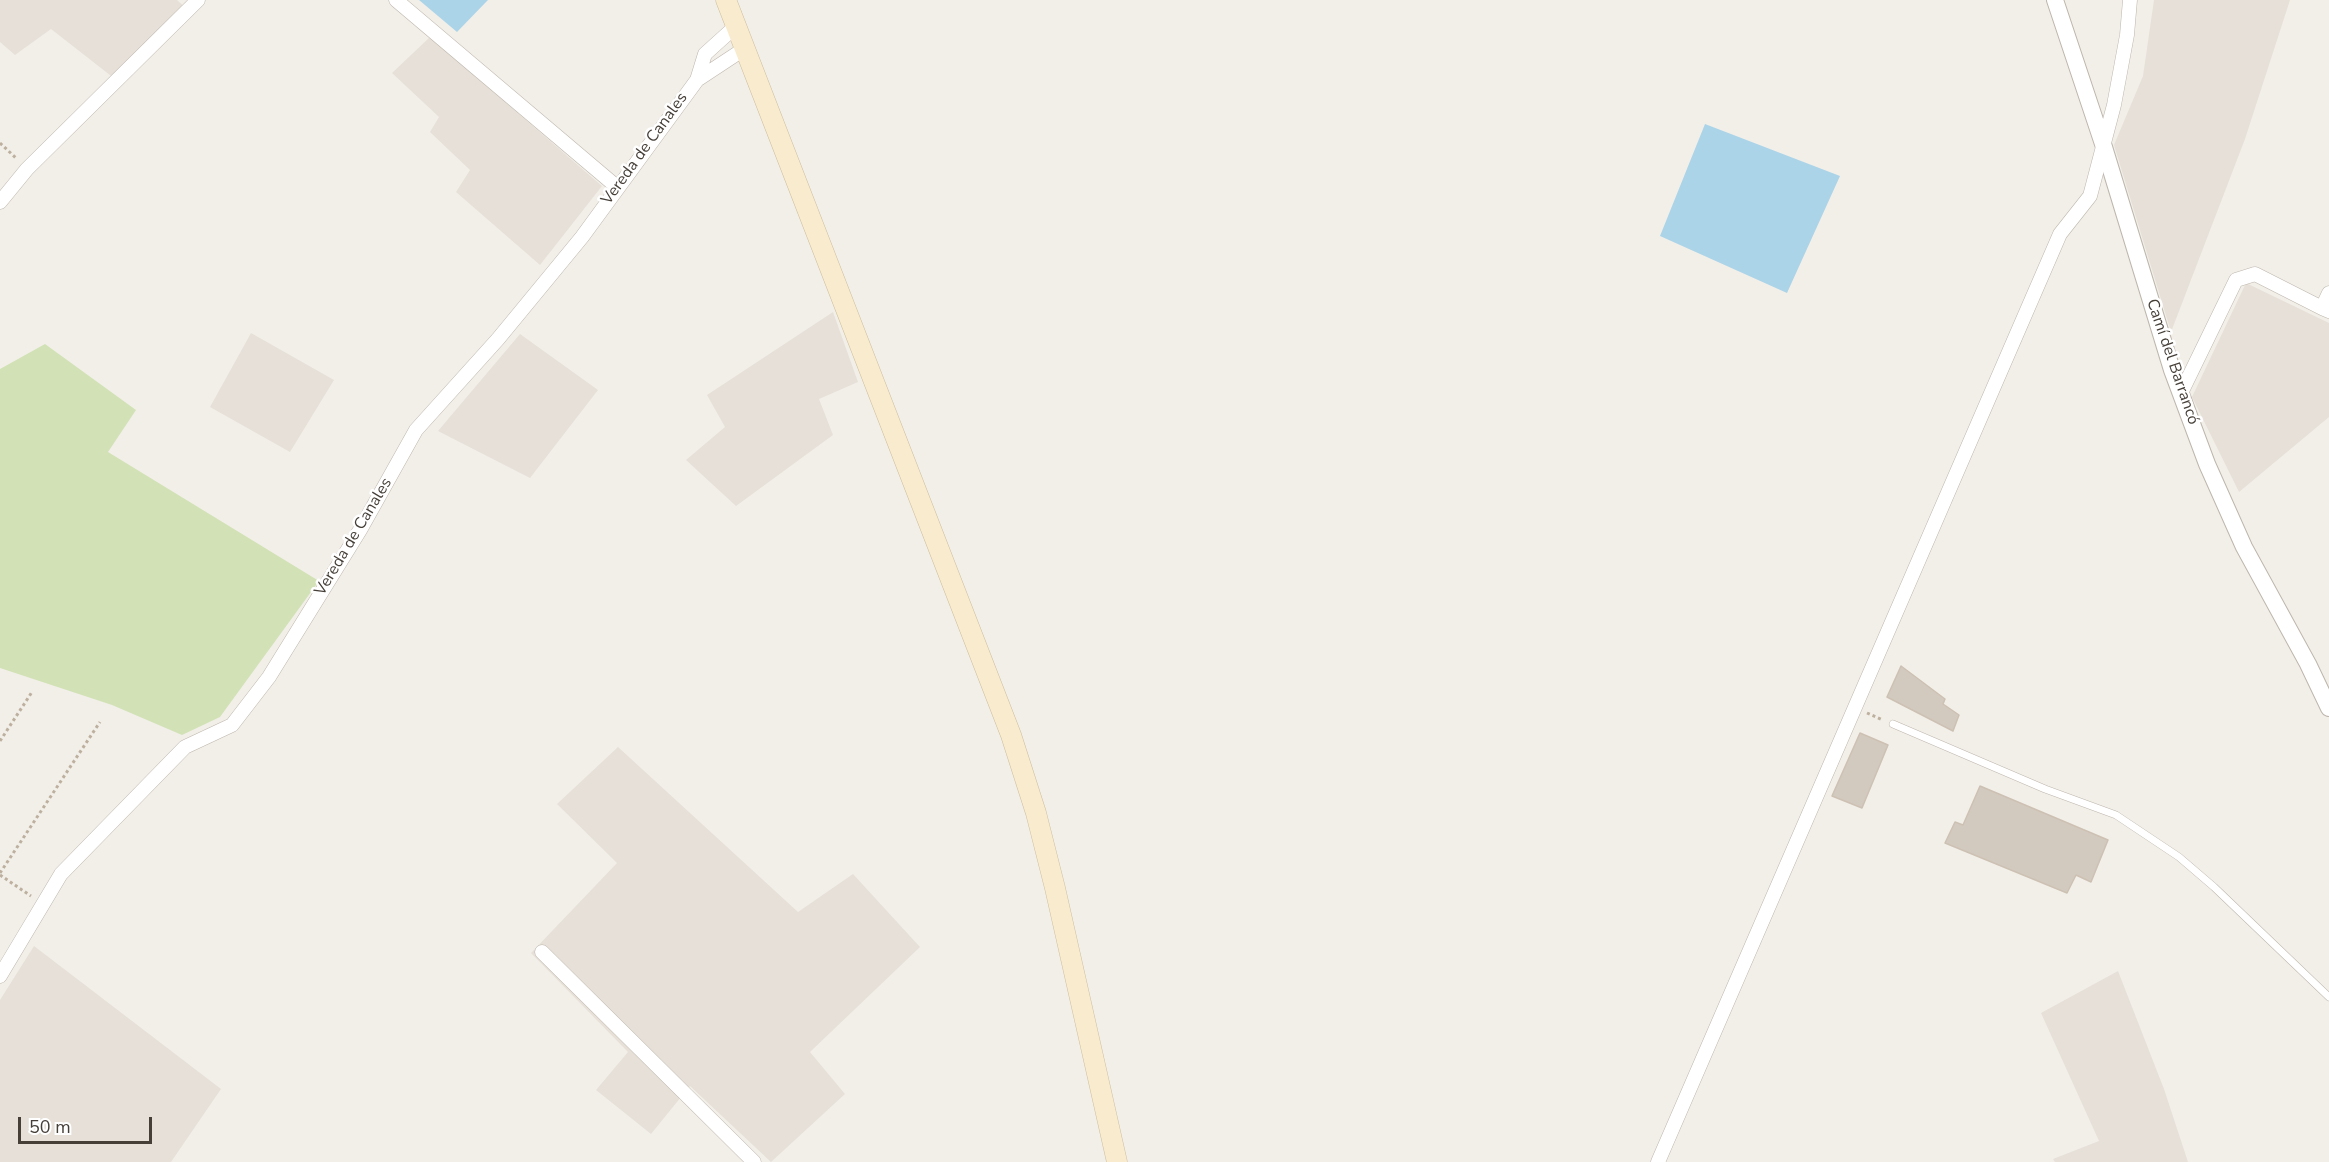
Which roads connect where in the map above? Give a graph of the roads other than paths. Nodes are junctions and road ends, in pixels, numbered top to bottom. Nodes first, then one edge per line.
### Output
1 (198, 0) edge
2 (396, 0) edge
3 (726, 0) edge
4 (2055, 0) edge
5 (2130, 0) edge
6 (736, 26) junction
7 (744, 49) junction
8 (697, 80) junction
9 (2104, 147) junction
10 (617, 187) junction
11 (0, 202) edge
12 (2329, 293) edge
13 (2326, 309) edge
14 (2181, 393) junction
15 (2329, 708) edge
16 (1893, 724) road end
17 (542, 952) dead end
18 (0, 976) edge
19 (2329, 997) edge
20 (754, 1162) edge
21 (1117, 1162) edge
22 (1658, 1162) edge

1 - 11 street
2 - 10 street
3 - 6 main road
4 - 9 street, Camí del Barrancó
5 - 9 street
6 - 7 main road
6 - 8 street, Vereda de Canales
7 - 8 street, Vereda de Canales
7 - 21 main road
8 - 10 street, Vereda de Canales
9 - 14 street, Camí del Barrancó
9 - 22 street
10 - 18 street, Vereda de Canales
12 - 13 street
13 - 14 street
14 - 15 street, Camí del Barrancó
16 - 19 lane
17 - 20 street

